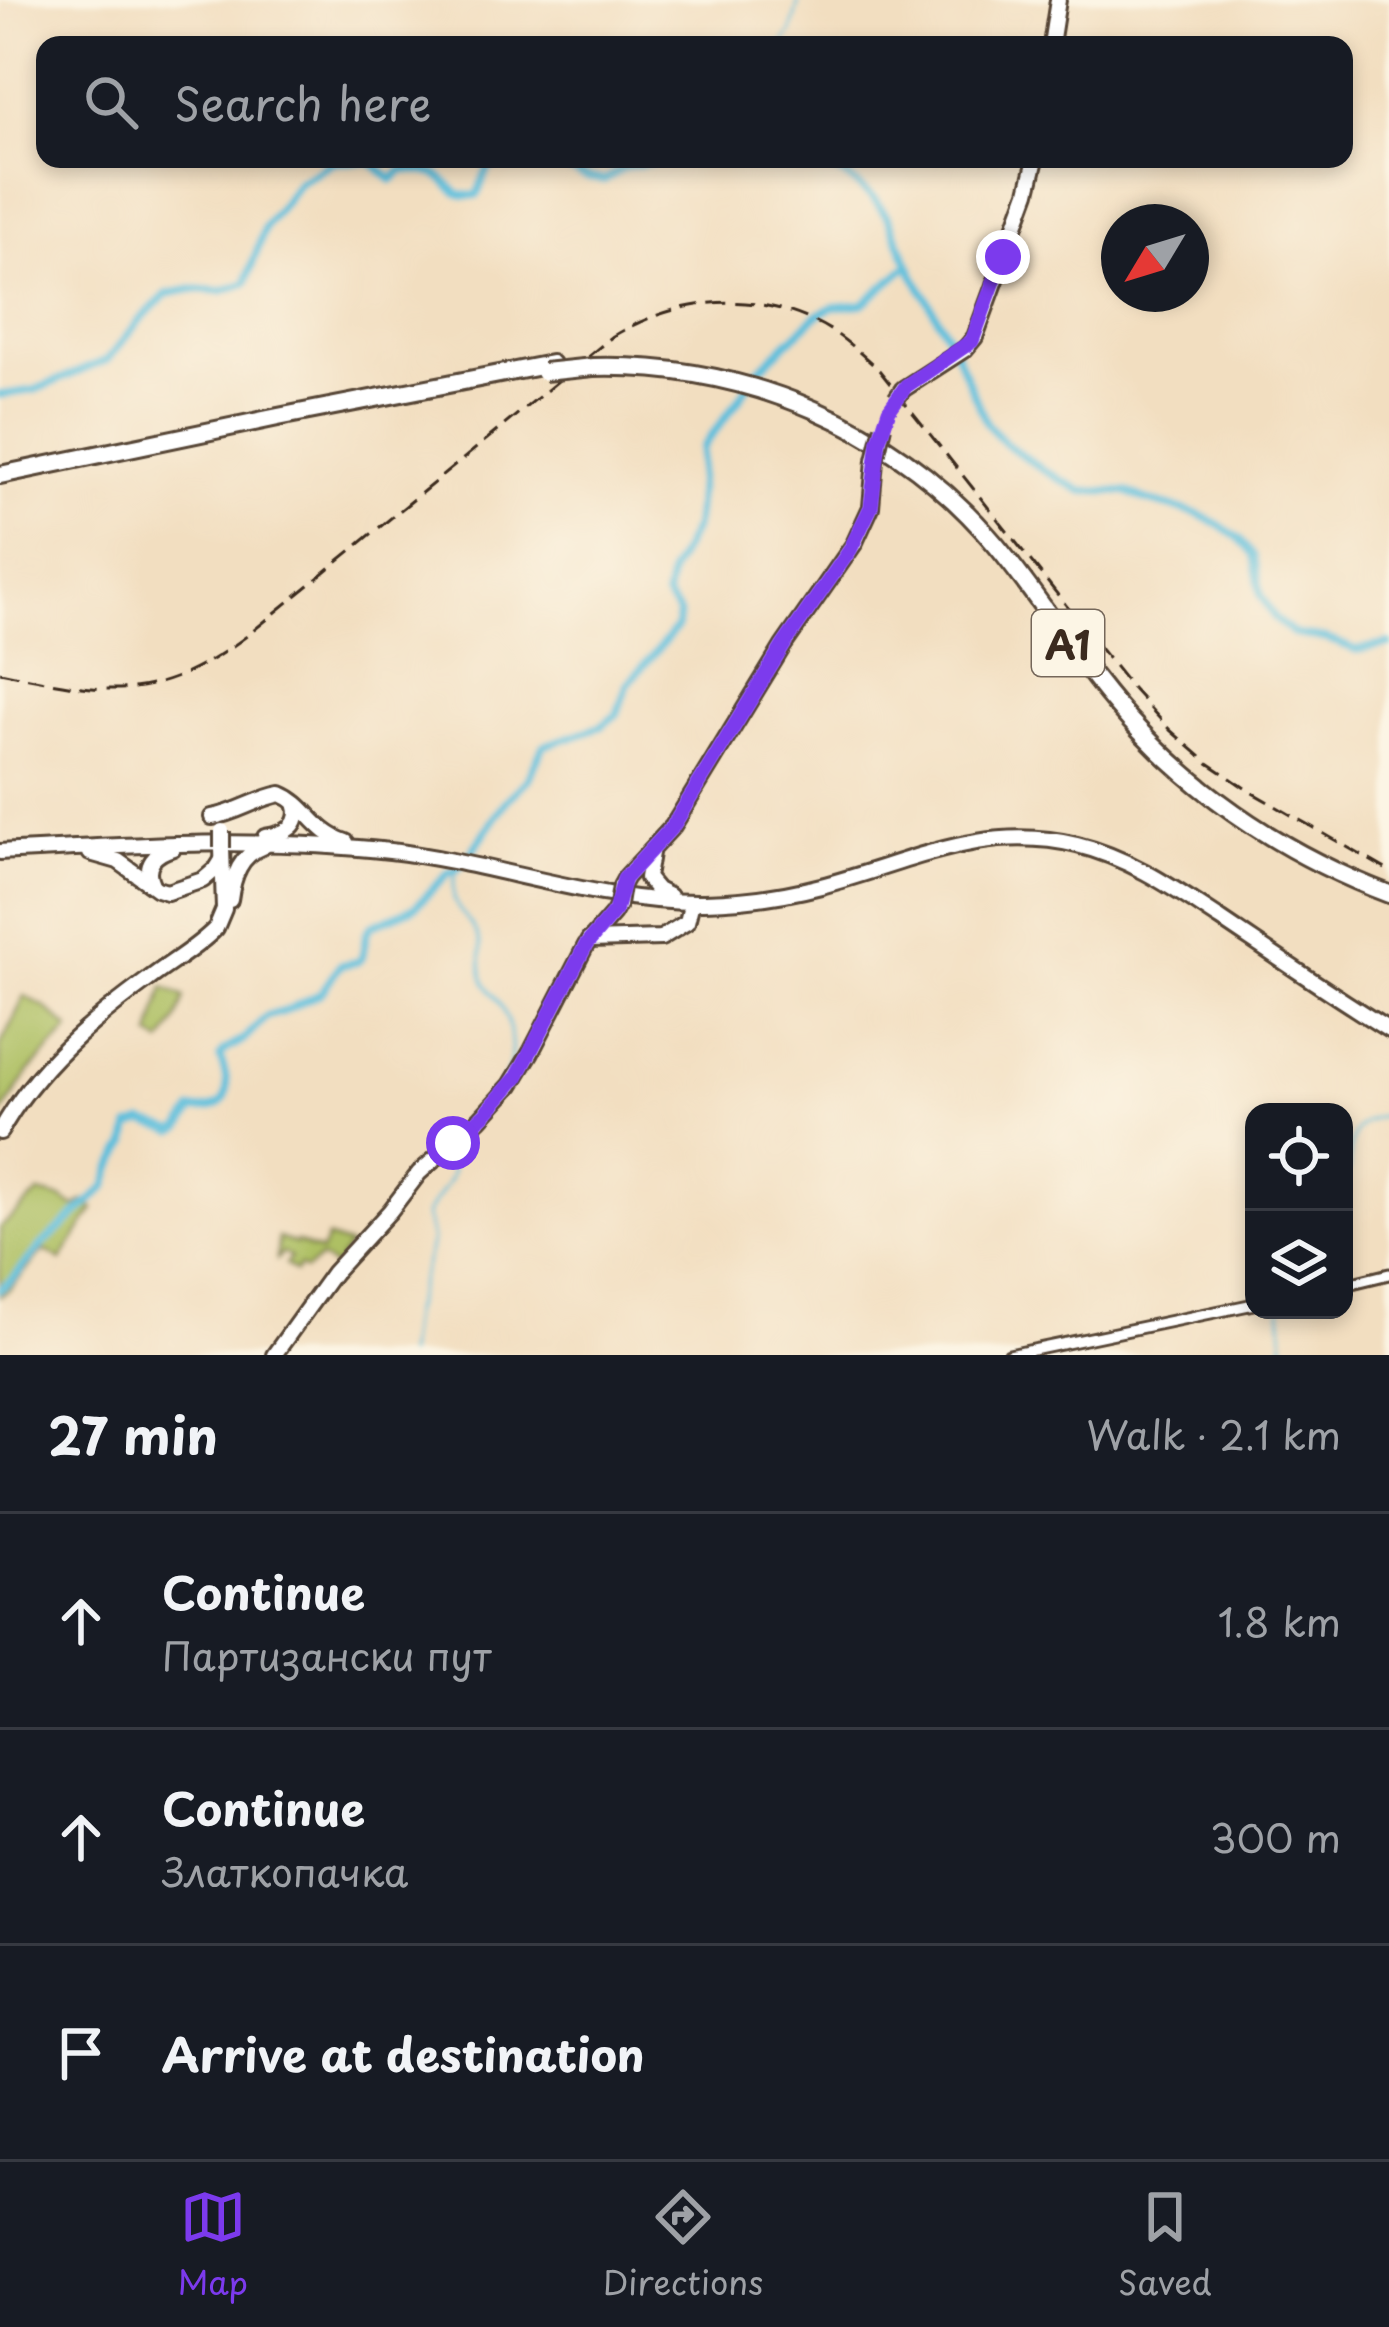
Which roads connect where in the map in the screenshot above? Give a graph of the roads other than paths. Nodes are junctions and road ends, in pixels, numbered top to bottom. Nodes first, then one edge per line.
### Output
1 (1058, 0) edge
2 (1052, 36) edge
3 (1034, 168) edge
4 (0, 479) edge
5 (292, 799) junction
6 (223, 840) junction
7 (195, 843) junction
8 (298, 844) junction
9 (56, 849) junction
10 (392, 851) junction
11 (0, 852) edge
12 (651, 853) junction
13 (648, 879) junction
14 (201, 883) junction
15 (155, 887) junction
16 (624, 890) junction
17 (1389, 890) edge
18 (222, 899) junction
19 (686, 905) junction
20 (211, 934) junction
21 (600, 935) junction
22 (1389, 1030) edge
23 (0, 1127) edge
24 (1389, 1274) edge
25 (1353, 1283) edge
26 (1245, 1306) edge
27 (274, 1355) edge
28 (1009, 1355) edge

1 - 2 main road
3 - 12 main road, bridge
4 - 17 highway, A1, bridge
5 - 6 main road
5 - 6 main road
5 - 10 main road
6 - 7 main road
6 - 8 main road
6 - 14 main road
6 - 18 main road
7 - 9 main road
7 - 15 main road
8 - 10 main road
8 - 20 main road
9 - 11 main road
9 - 15 main road
10 - 16 main road
12 - 13 main road
12 - 16 main road
13 - 16 main road
13 - 19 main road
14 - 15 main road
14 - 18 main road
16 - 19 main road
16 - 21 main road
18 - 20 main road
18 - 23 main road
19 - 21 main road
19 - 22 main road
20 - 23 main road
21 - 27 main road
24 - 25 street
26 - 28 street

